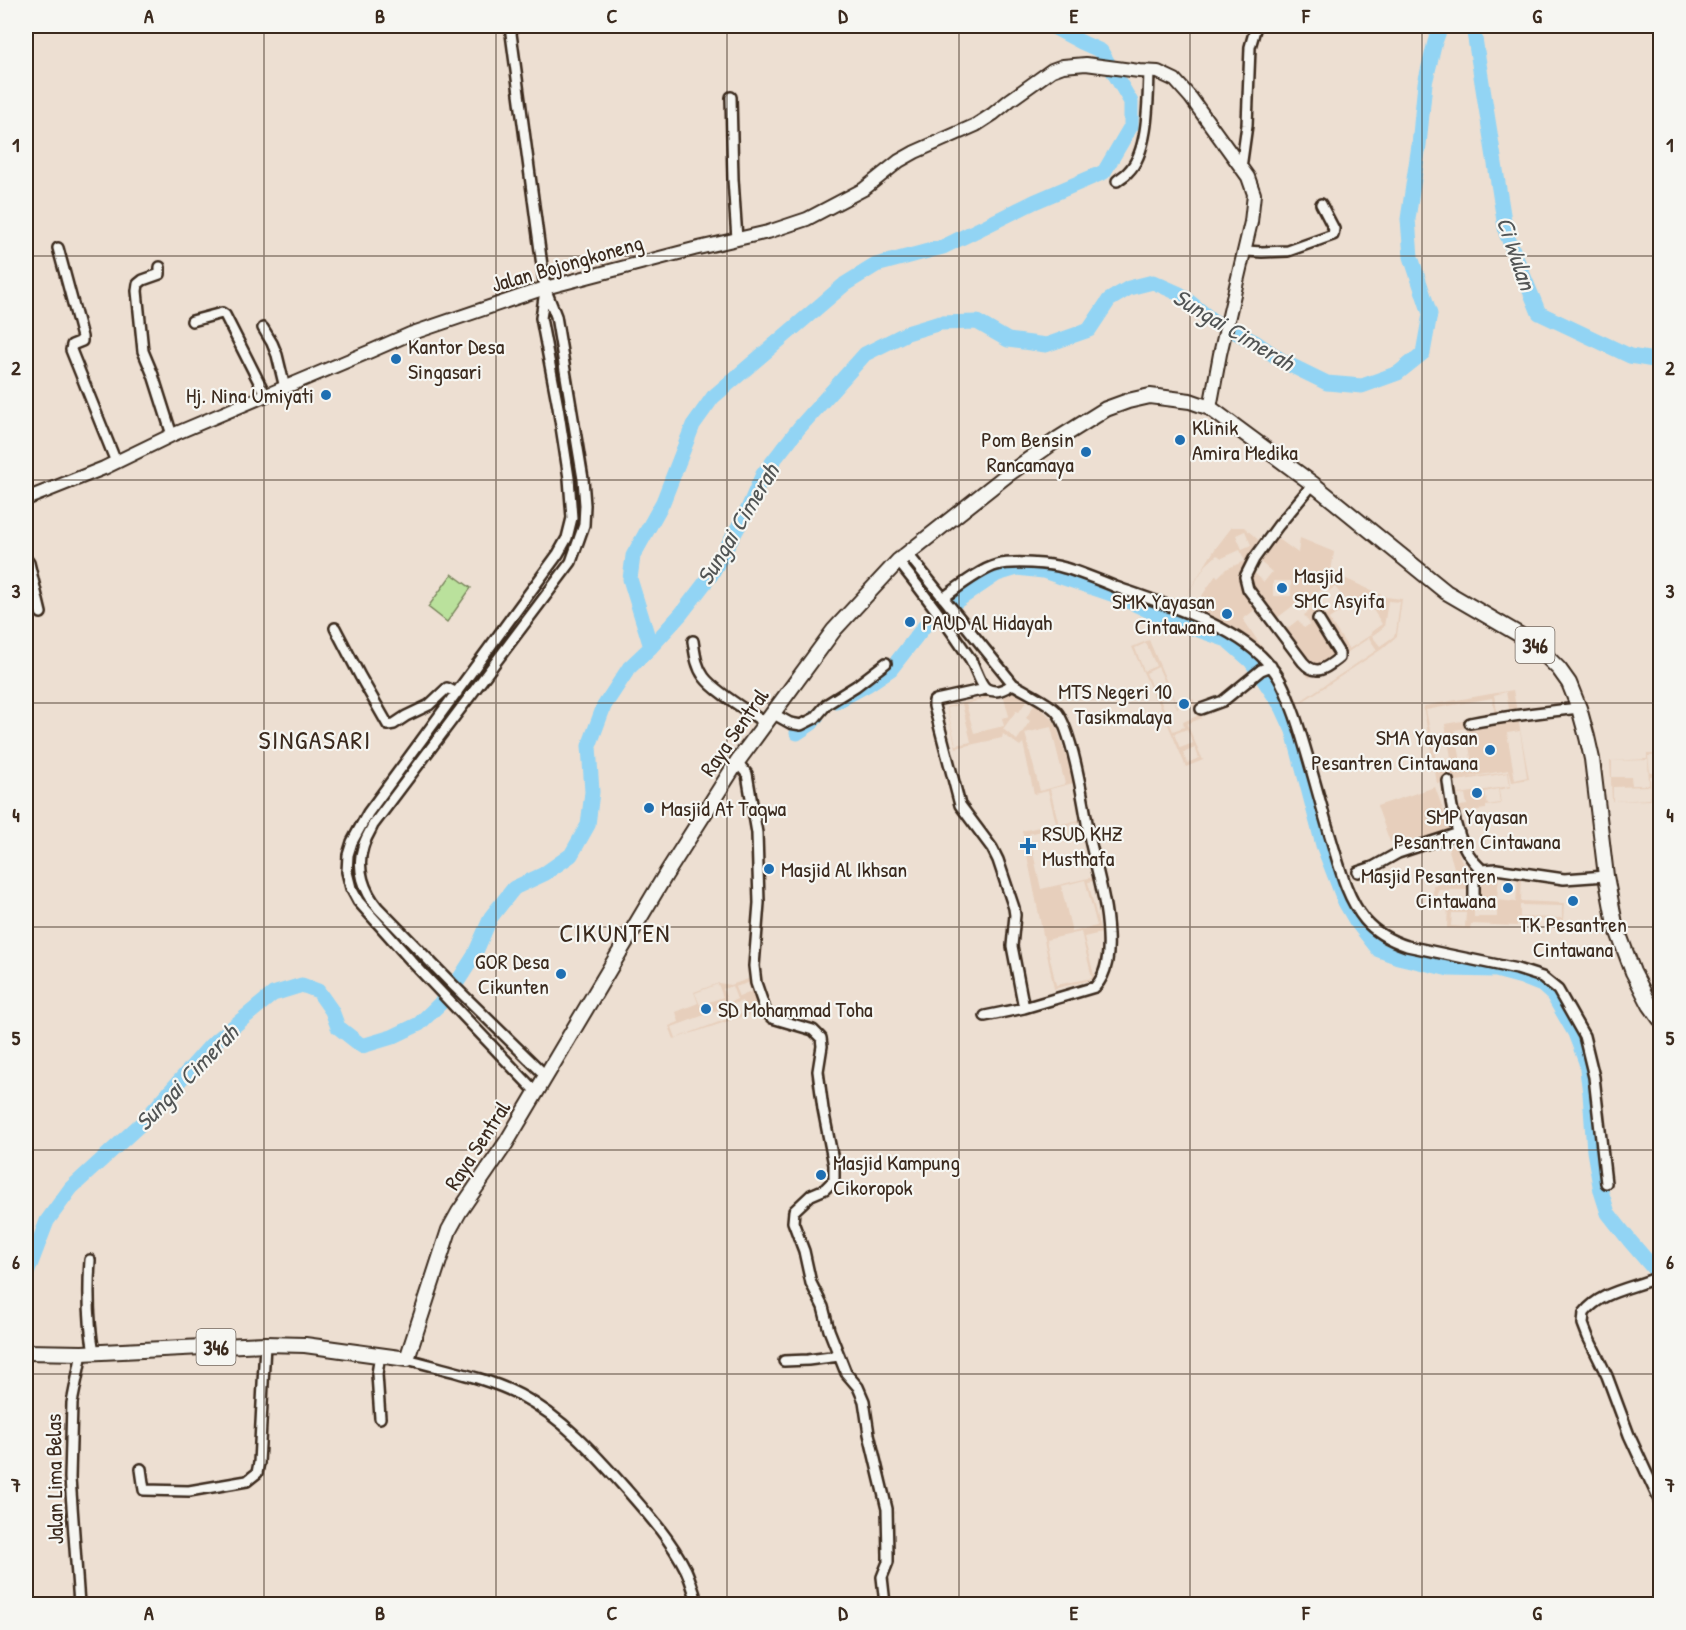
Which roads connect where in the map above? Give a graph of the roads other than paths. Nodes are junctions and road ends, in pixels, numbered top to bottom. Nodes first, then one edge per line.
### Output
1 (510, 26) edge
2 (1256, 26) edge
3 (1144, 71) junction
4 (731, 97) dead end
5 (1241, 168) junction
6 (1117, 181) dead end
7 (1321, 204) dead end
8 (737, 239) junction
9 (58, 248) dead end
10 (1246, 251) junction
11 (160, 267) dead end
12 (545, 288) junction
13 (192, 321) dead end
14 (263, 328) dead end
15 (285, 388) junction
16 (266, 396) junction
17 (572, 405) junction
18 (558, 408) junction
19 (1210, 408) junction
20 (172, 435) junction
21 (116, 462) junction
22 (1313, 484) junction
23 (26, 499) edge
24 (903, 557) junction
25 (26, 559) edge
26 (947, 603) junction
27 (41, 613) dead end
28 (1318, 619) dead end
29 (335, 628) dead end
30 (693, 641) dead end
31 (987, 651) junction
32 (482, 659) junction
33 (972, 661) junction
34 (886, 663) dead end
35 (1271, 666) junction
36 (492, 668) junction
37 (1013, 684) junction
38 (986, 689) junction
39 (457, 693) junction
40 (1579, 708) junction
41 (1201, 709) dead end
42 (768, 718) junction
43 (1470, 723) dead end
44 (737, 762) junction
45 (396, 776) junction
46 (1448, 781) dead end
47 (404, 783) junction
48 (1459, 833) junction
49 (1482, 870) junction
50 (1358, 872) dead end
51 (1606, 876) junction
52 (1474, 898) dead end
53 (451, 983) junction
54 (442, 992) junction
55 (1024, 1008) junction
56 (986, 1016) dead end
57 (1660, 1019) edge
58 (545, 1075) junction
59 (536, 1092) junction
60 (1606, 1182) dead end
61 (90, 1260) dead end
62 (1660, 1276) edge
63 (265, 1344) junction
64 (26, 1352) edge
65 (88, 1352) junction
66 (380, 1355) junction
67 (839, 1356) junction
68 (406, 1359) junction
69 (784, 1361) dead end
70 (380, 1418) dead end
71 (141, 1469) dead end
72 (1660, 1502) edge
73 (79, 1605) edge
74 (698, 1605) edge
75 (885, 1605) edge

1 - 12 street
2 - 5 street
3 - 5 main road, Jalan Bojongkoneng
3 - 6 street
3 - 8 main road, Jalan Bojongkoneng
4 - 8 street
5 - 10 main road, Jalan Bojongkoneng
7 - 10 street
8 - 12 main road, Jalan Bojongkoneng
9 - 21 street
10 - 19 main road, Jalan Bojongkoneng
11 - 20 street
12 - 15 main road, Jalan Bojongkoneng
12 - 17 street
12 - 18 street
13 - 16 street
14 - 15 street
15 - 16 main road, Jalan Bojongkoneng
16 - 20 main road, Jalan Bojongkoneng
17 - 18 street
17 - 36 street
18 - 32 street
19 - 22 main road, 346
19 - 24 main road, Raya Sentral / 346
20 - 21 main road, Jalan Bojongkoneng
21 - 23 main road, Jalan Bojongkoneng
22 - 28 street
22 - 40 main road, 346
24 - 26 street
24 - 33 street
24 - 42 main road, Raya Sentral / 346
25 - 27 street
26 - 31 street
26 - 35 street
29 - 39 street
30 - 42 street
31 - 33 street
31 - 37 street
32 - 36 street
32 - 39 street
33 - 38 street
34 - 42 street
35 - 41 street
35 - 60 street
36 - 47 street
37 - 38 street
37 - 55 street
38 - 55 street
39 - 45 street
40 - 43 street
40 - 51 main road, 346
42 - 44 main road, Raya Sentral / 346
44 - 58 main road, Raya Sentral / 346
44 - 67 street
45 - 47 street
45 - 54 street
46 - 48 street
47 - 53 street
48 - 49 street
48 - 50 street
49 - 51 street
49 - 52 street
51 - 57 main road, 346
53 - 54 street
53 - 58 street
54 - 59 street
55 - 56 street
58 - 59 main road, Raya Sentral / 346
59 - 68 main road, Raya Sentral / 346
61 - 65 street
62 - 72 street
63 - 65 main road, 346
63 - 66 main road, 346
63 - 71 street
64 - 65 main road, 346
65 - 73 street, Jalan Lima Belas
66 - 68 main road, 346
66 - 70 street
67 - 69 street
67 - 75 street
68 - 74 street

